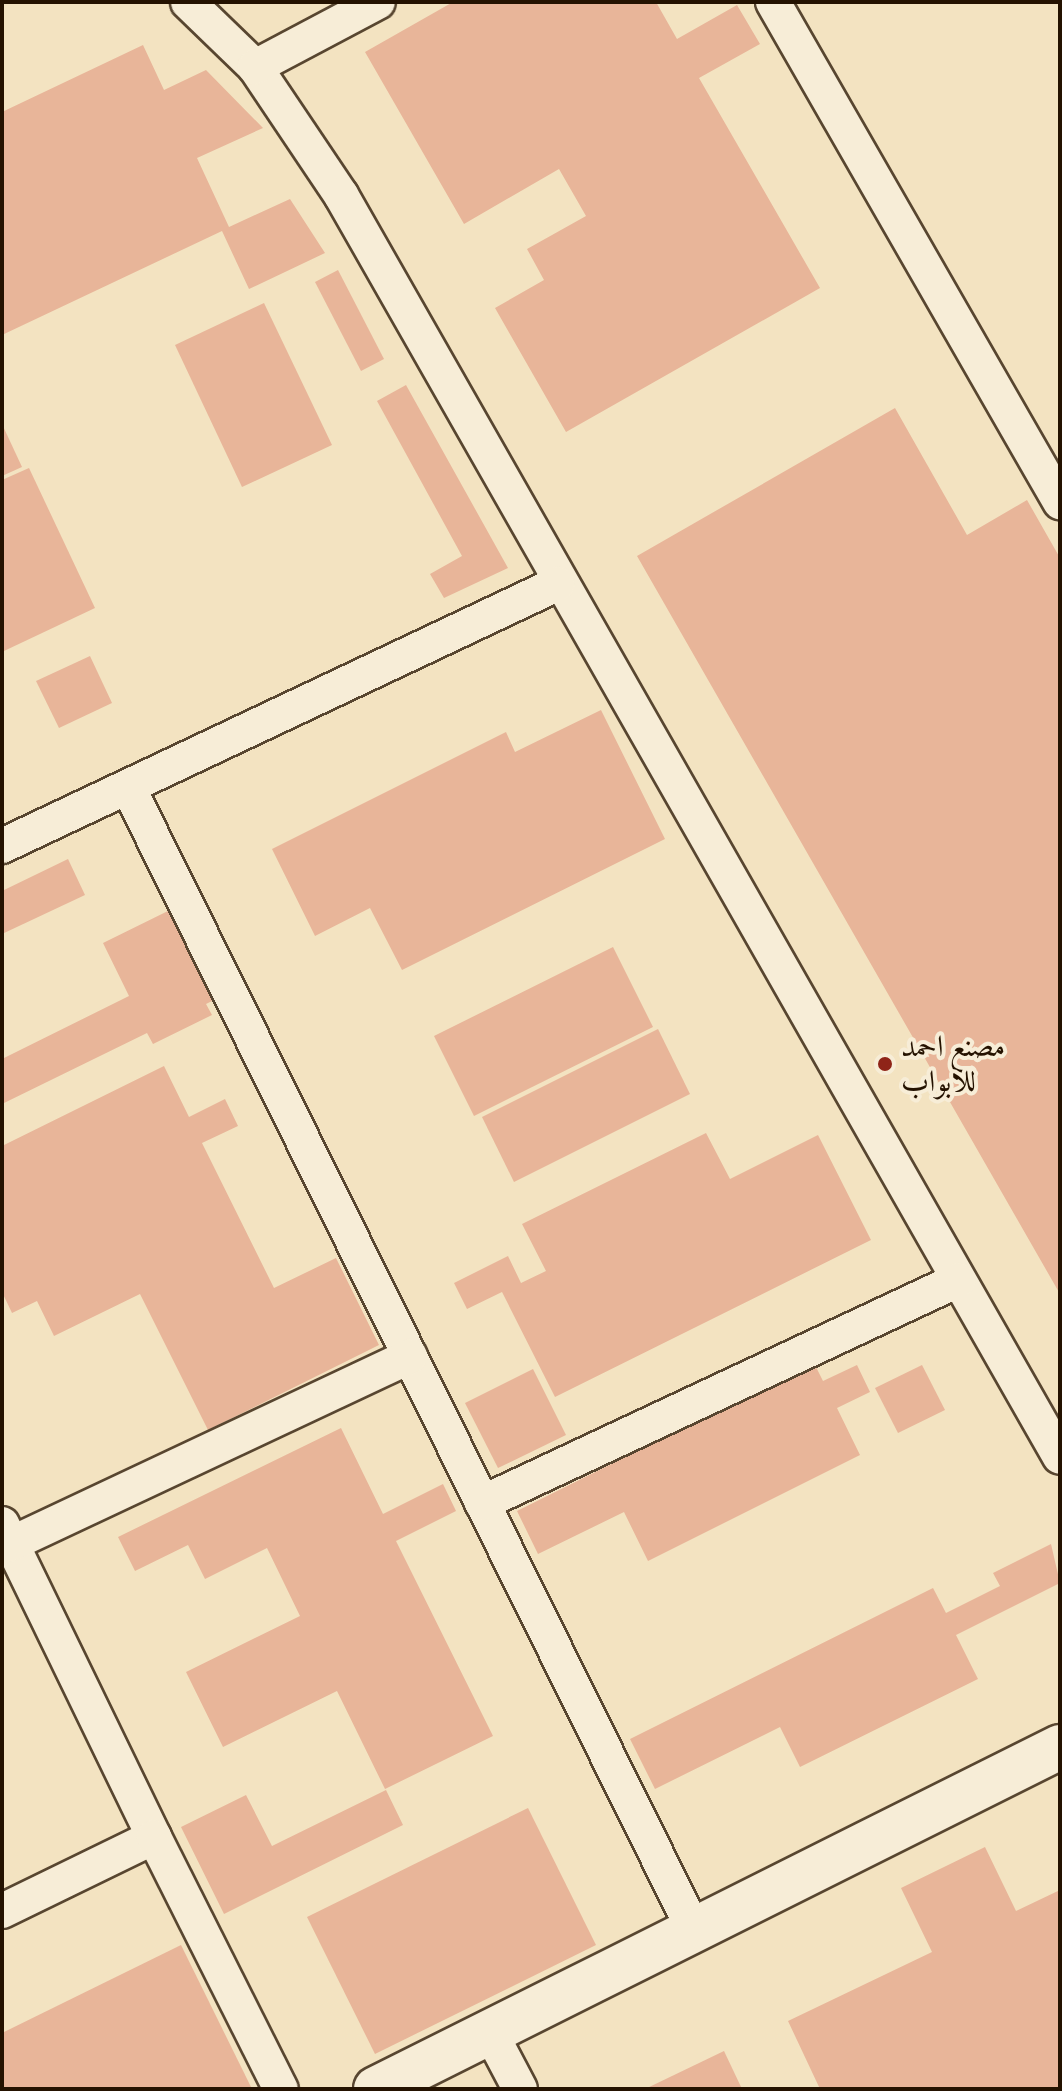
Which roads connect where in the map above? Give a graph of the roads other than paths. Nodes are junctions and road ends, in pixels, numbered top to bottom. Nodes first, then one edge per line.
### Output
1 (188, 2) edge
2 (378, 2) edge
3 (773, 2) edge
4 (255, 67) junction
5 (1060, 502) edge
6 (557, 584) junction
7 (128, 787) junction
8 (2, 846) edge
9 (958, 1280) junction
10 (410, 1356) junction
11 (1060, 1457) edge
12 (482, 1503) junction
13 (7, 1534) edge
14 (1060, 1747) edge
15 (154, 1837) junction
16 (2, 1911) edge
17 (694, 1930) junction
18 (490, 2032) junction
19 (281, 2089) edge
20 (376, 2089) edge
21 (520, 2089) edge

1 - 4 street
2 - 4 street
3 - 5 street
4 - 6 street
6 - 7 street
6 - 9 street
7 - 8 street
7 - 10 street
9 - 11 street
9 - 12 street
10 - 12 street
10 - 13 street
12 - 17 street
13 - 15 street
14 - 17 street
15 - 16 street
15 - 19 street
17 - 18 street
18 - 20 street
18 - 21 street

